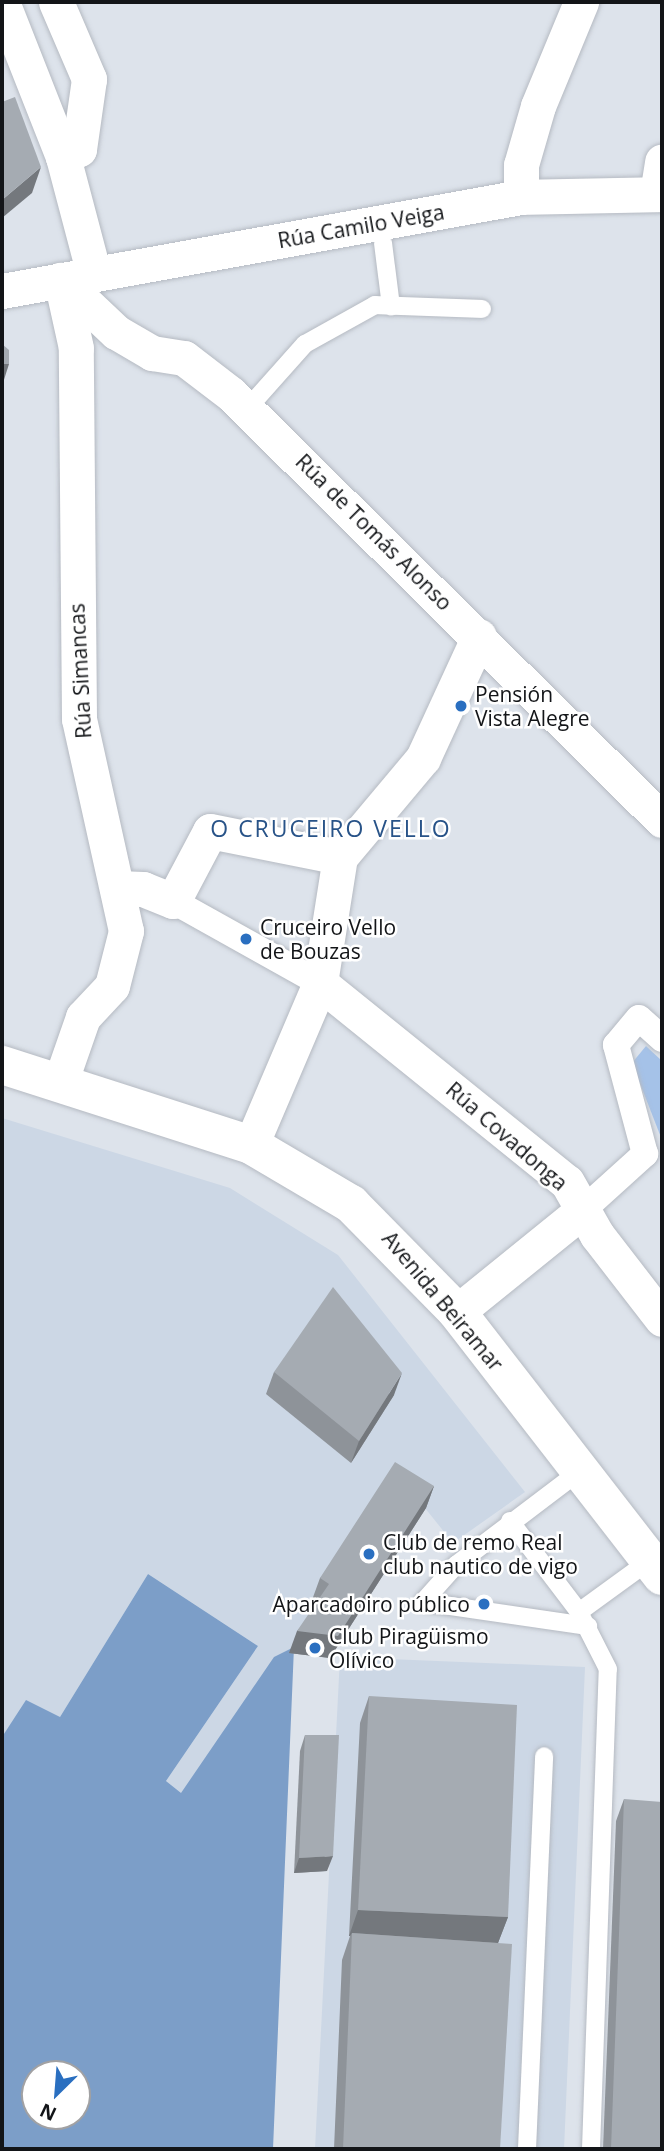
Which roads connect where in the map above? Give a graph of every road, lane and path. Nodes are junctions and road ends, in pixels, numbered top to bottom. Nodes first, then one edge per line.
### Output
1 (2, 2) edge
2 (56, 2) edge
3 (581, 2) edge
4 (63, 157) junction
5 (660, 183) edge
6 (522, 197) junction
7 (383, 243) dead end
8 (94, 274) junction
9 (61, 280) junction
10 (2, 291) edge
11 (391, 306) junction
12 (482, 309) dead end
13 (247, 409) junction
14 (479, 636) junction
15 (662, 820) edge
16 (340, 857) junction
17 (117, 888) junction
18 (173, 901) junction
19 (320, 983) junction
20 (662, 1039) edge
21 (2, 1065) edge
22 (60, 1083) junction
23 (251, 1145) junction
24 (654, 1162) edge
25 (583, 1210) junction
26 (457, 1312) junction
27 (662, 1319) edge
28 (581, 1469) junction
29 (510, 1521) junction
30 (658, 1574) edge
31 (583, 1619) junction
32 (544, 1756) dead end
33 (527, 2149) edge
34 (591, 2149) edge

1 - 4 street
2 - 4 street
3 - 6 street
4 - 8 street
5 - 6 street, Rúa Camilo Veiga
6 - 8 street, Rúa Camilo Veiga
7 - 11 lane
8 - 9 street, Rúa Camilo Veiga
9 - 10 street, Rúa Camilo Veiga
9 - 13 street, Rúa de Tomás Alonso
9 - 17 street, Rúa Simancas
11 - 12 lane
11 - 13 lane
13 - 14 street, Rúa de Tomás Alonso
14 - 15 street, Rúa de Tomás Alonso
14 - 16 street
16 - 18 street
16 - 19 street
17 - 18 street
17 - 22 street, Rúa Simancas
18 - 19 street
19 - 23 street
19 - 25 street, Rúa Covadonga
20 - 24 street
21 - 22 main road, Avenida Beiramar
22 - 23 main road, Avenida Beiramar
23 - 26 main road, Avenida Beiramar
24 - 25 street
25 - 26 street
25 - 27 street, Rúa Covadonga
26 - 28 main road, Avenida Beiramar
28 - 29 lane
28 - 30 main road, Avenida Beiramar
29 - 31 lane
29 - 31 lane
30 - 31 lane
31 - 34 lane
32 - 33 lane

